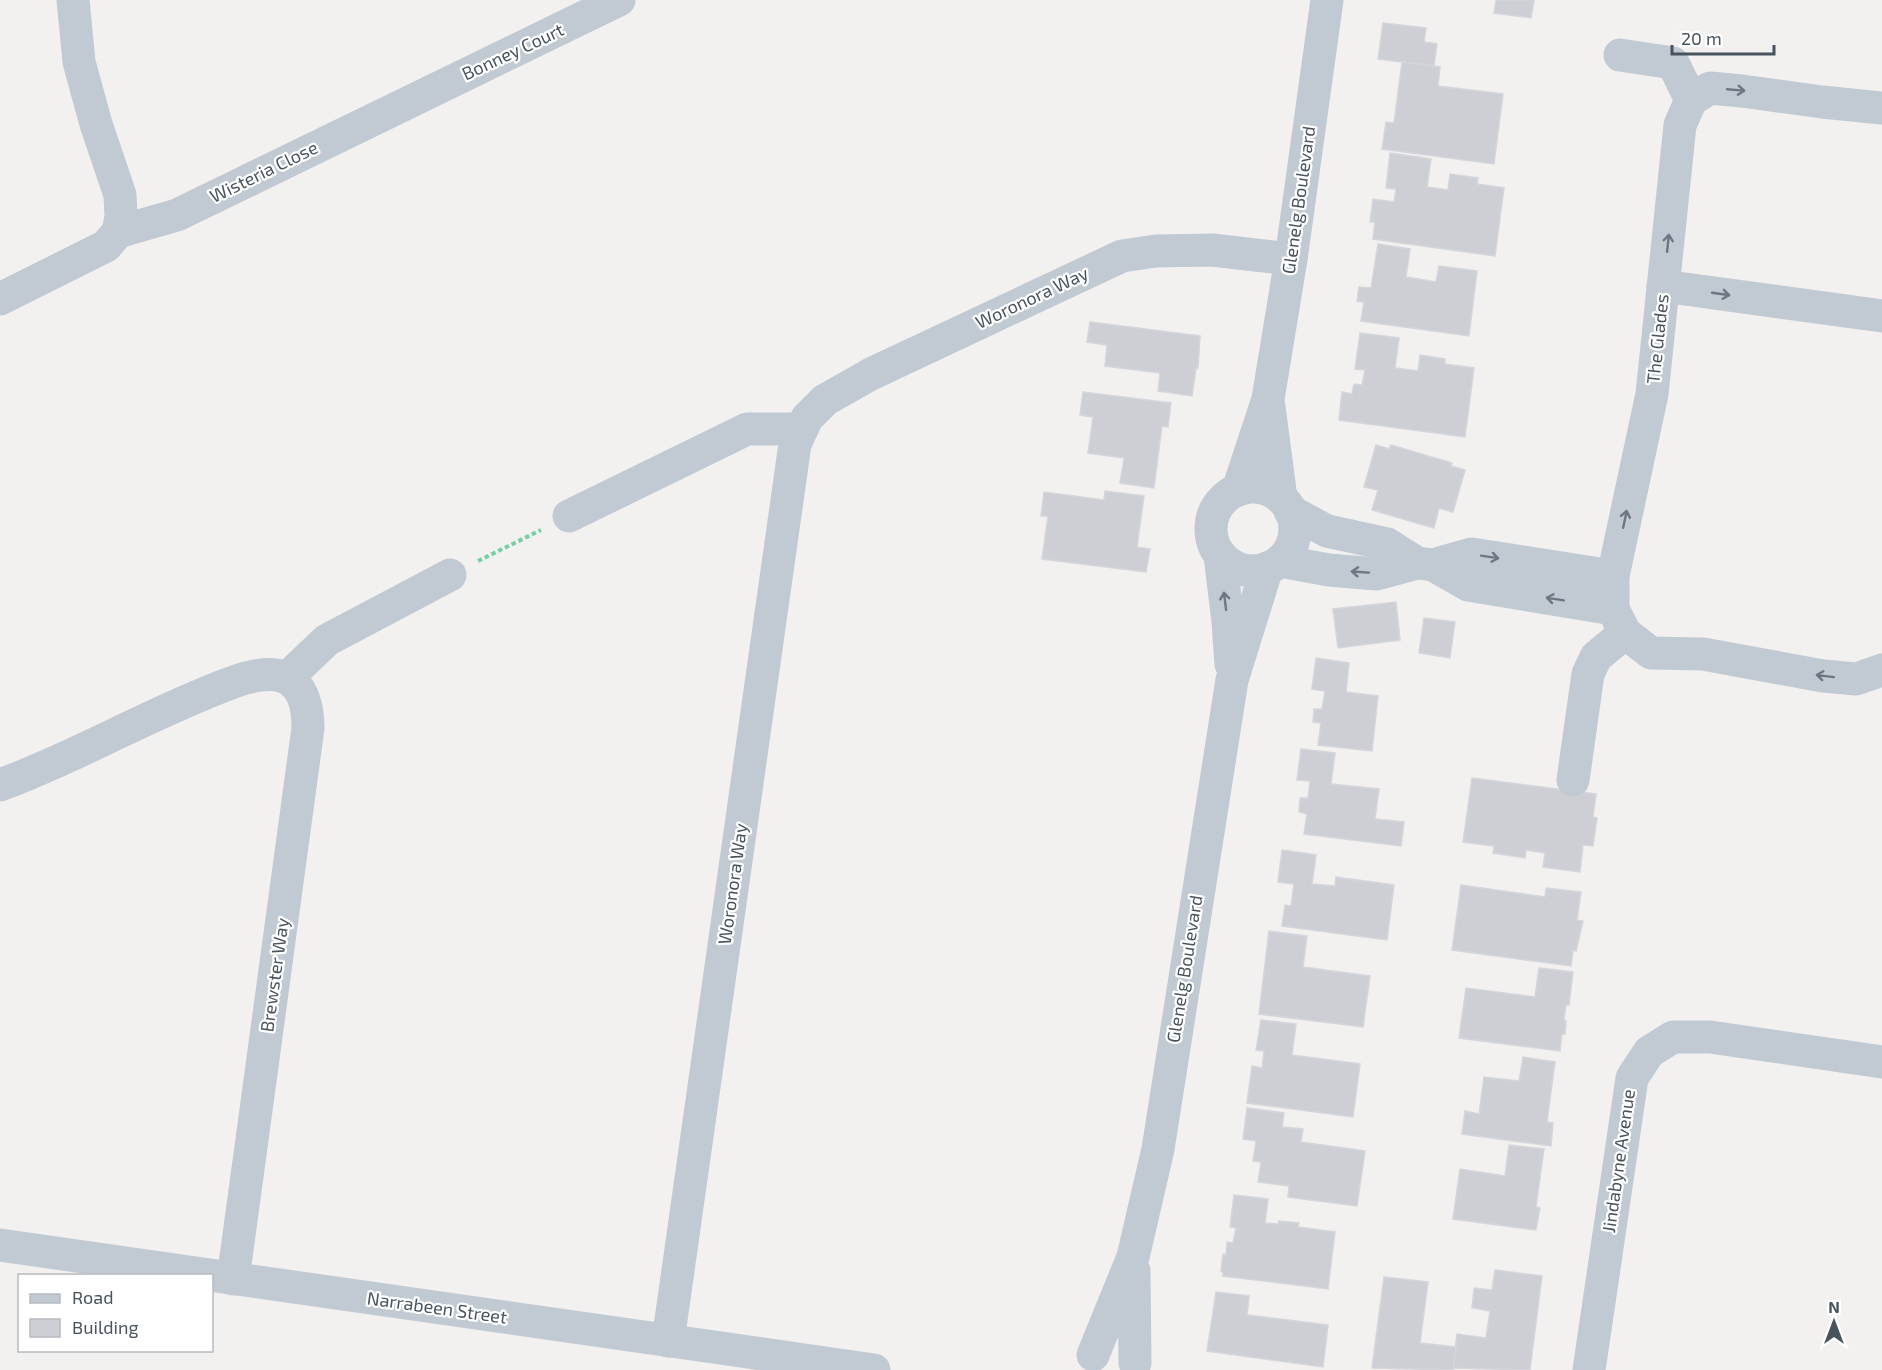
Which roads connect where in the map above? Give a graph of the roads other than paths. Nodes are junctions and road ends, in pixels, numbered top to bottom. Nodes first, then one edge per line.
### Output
1 (73, 0) edge
2 (1327, 0) edge
3 (611, 5) edge
4 (1620, 56) dead end
5 (1691, 100) junction
6 (407, 102) joint
7 (1882, 108) edge
8 (118, 232) junction
9 (1291, 259) junction
10 (1663, 286) junction
11 (0, 299) edge
12 (1882, 316) edge
13 (1268, 399) junction
14 (801, 429) junction
15 (1238, 490) junction
16 (1286, 504) junction
17 (569, 516) road end
18 (1220, 555) junction
19 (1425, 564) junction
20 (1273, 565) junction
21 (450, 575) road end
22 (1613, 576) junction
23 (1619, 621) junction
24 (1882, 670) edge
25 (286, 678) junction
26 (1232, 680) junction
27 (1573, 780) dead end
28 (0, 785) edge
29 (1882, 1062) edge
30 (0, 1245) edge
31 (1133, 1257) junction
32 (205, 1274) edge
33 (213, 1275) edge
34 (233, 1278) junction
35 (668, 1341) junction
36 (1081, 1362) edge
37 (1138, 1366) edge
38 (874, 1370) edge
39 (1589, 1370) edge

1 - 8 street
2 - 9 street, Glenelg Boulevard
3 - 6 street, Bonney Court
4 - 5 street
5 -> 7 street
10 -> 5 street, The Glades
6 - 8 street, Wisteria Close
8 - 11 street, Wisteria Close
9 - 13 street, Glenelg Boulevard
9 - 14 street, Woronora Way
10 -> 12 street
22 -> 10 street, The Glades
13 - 15 street, Glenelg Boulevard
13 - 16 street, Glenelg Boulevard
14 - 17 street
14 - 35 street, Woronora Way
15 - 16 street
15 - 18 street
16 - 19 street
16 - 20 street
18 - 20 street
26 -> 18 street, Glenelg Boulevard
19 -> 20 street
19 -> 22 street
23 -> 19 street
20 - 26 street, Glenelg Boulevard
21 - 25 street
22 - 23 street, The Glades
24 -> 23 street
23 - 27 street
25 - 28 street
25 - 34 street, Brewster Way
26 - 31 street, Glenelg Boulevard
29 - 39 street, Jindabyne Avenue
30 - 32 street, Narrabeen Street
31 - 36 street, Glenelg Boulevard
31 - 37 street, Glenelg Boulevard
33 - 34 street, Narrabeen Street
34 - 35 street, Narrabeen Street
35 - 38 street, Narrabeen Street
36 - 37 street

